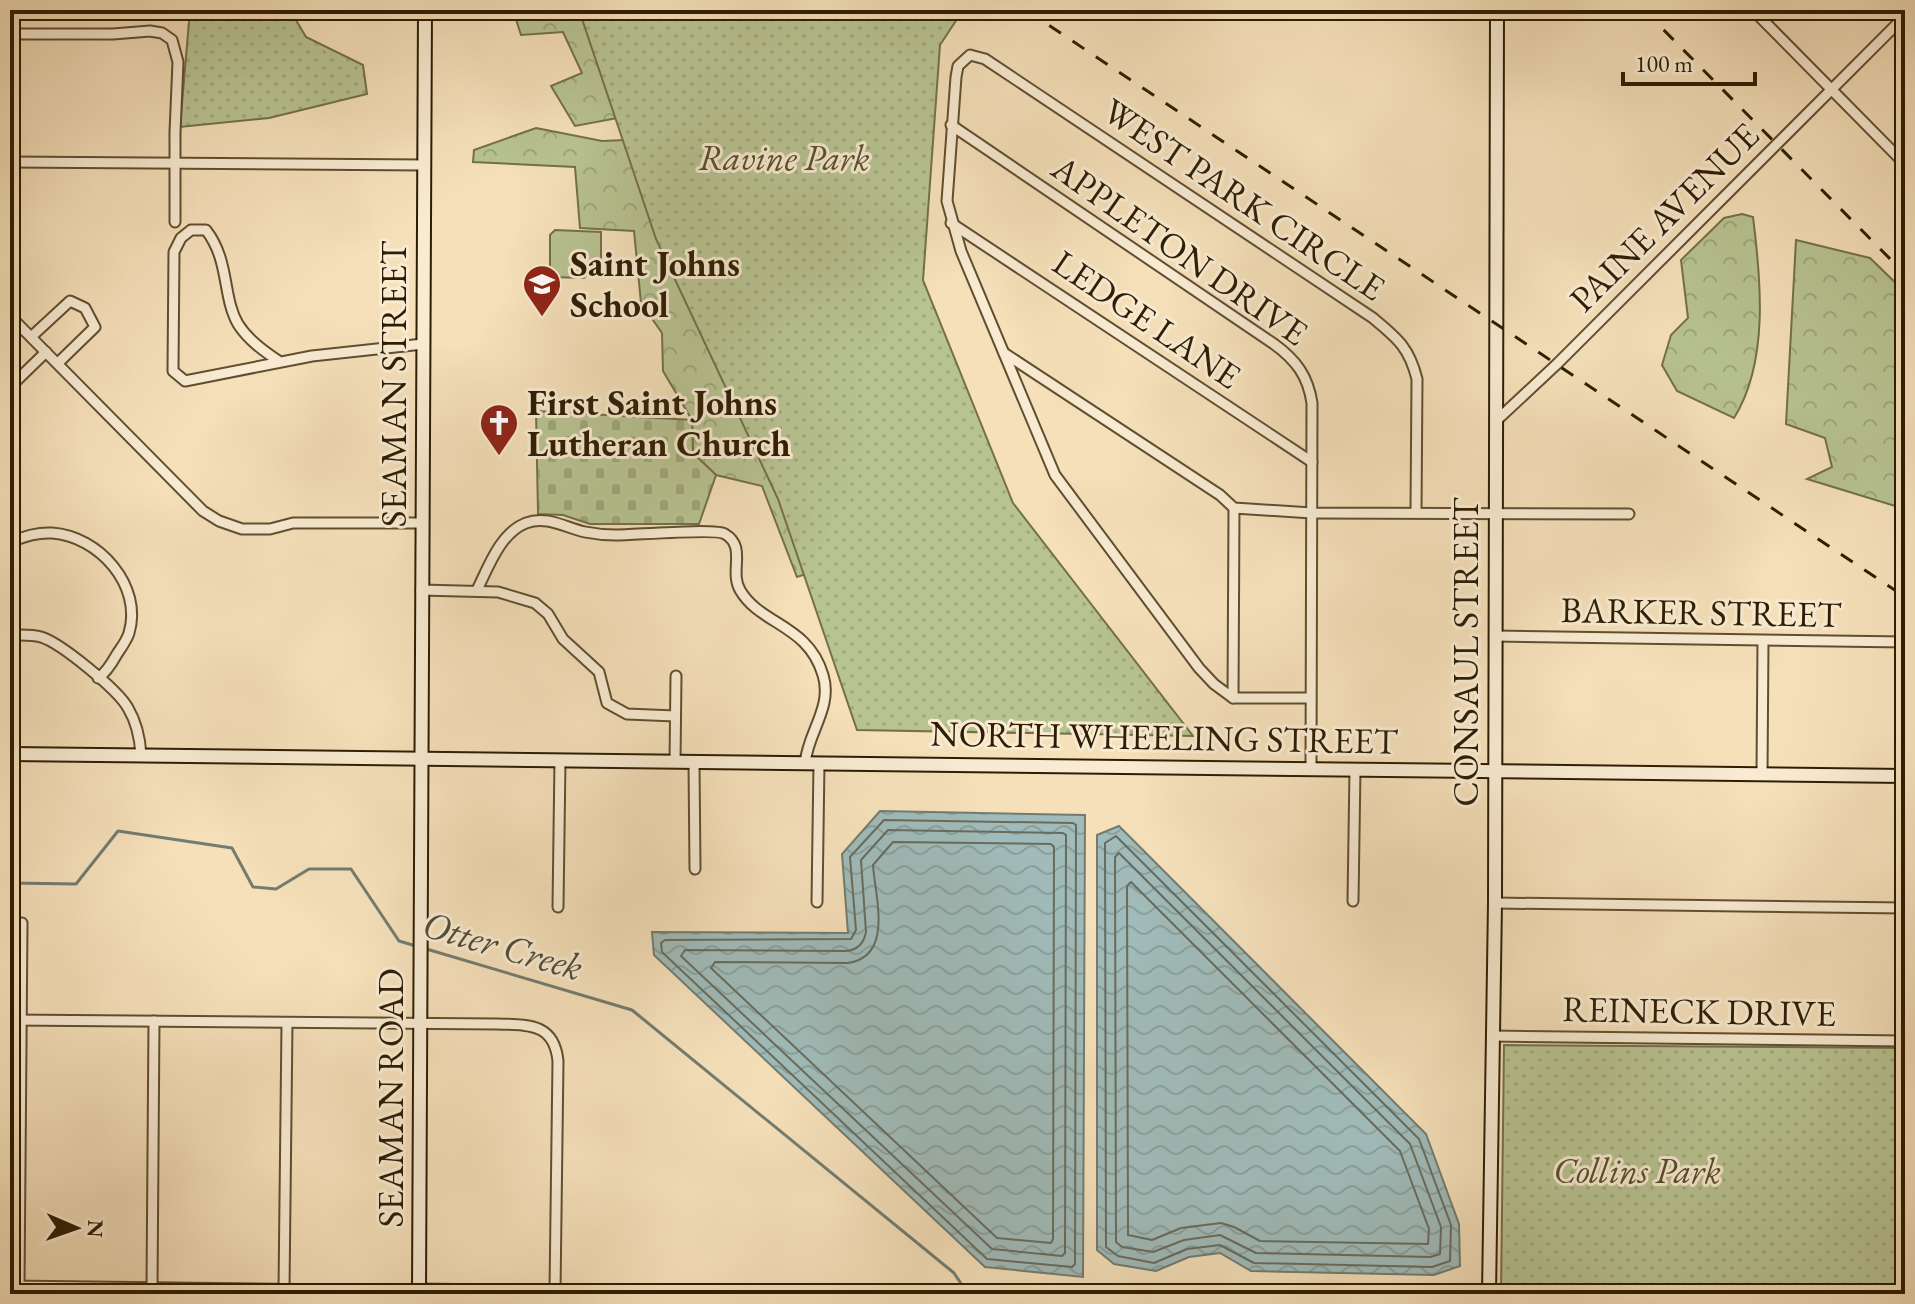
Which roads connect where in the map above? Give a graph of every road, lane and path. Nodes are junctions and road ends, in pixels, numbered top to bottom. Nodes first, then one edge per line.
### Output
1 (425, 10) edge
2 (1497, 10) edge
3 (1753, 10) edge
4 (1905, 16) edge
5 (10, 34) edge
6 (1832, 90) junction
7 (951, 125) junction
8 (10, 162) edge
9 (175, 163) junction
10 (1905, 164) edge
11 (424, 165) junction
12 (175, 222) dead end
13 (951, 223) junction
14 (10, 316) edge
15 (31, 337) junction
16 (423, 344) junction
17 (46, 352) junction
18 (1004, 353) junction
19 (280, 362) junction
20 (58, 363) junction
21 (10, 387) edge
22 (1496, 421) junction
23 (1312, 462) junction
24 (1234, 508) junction
25 (1416, 512) junction
26 (1312, 513) junction
27 (1496, 513) junction
28 (1629, 514) dead end
29 (422, 523) junction
30 (10, 542) edge
31 (421, 590) junction
32 (477, 590) junction
33 (10, 635) edge
34 (1495, 636) junction
35 (1763, 641) junction
36 (1905, 642) edge
37 (676, 676) dead end
38 (98, 678) junction
39 (1233, 698) junction
40 (1310, 698) junction
41 (675, 716) junction
42 (10, 754) edge
43 (141, 755) junction
44 (421, 757) junction
45 (560, 760) junction
46 (675, 762) junction
47 (694, 763) junction
48 (805, 763) junction
49 (819, 763) junction
50 (1311, 769) junction
51 (1355, 769) junction
52 (1495, 771) junction
53 (1762, 774) junction
54 (1905, 776) edge
55 (695, 869) dead end
56 (1353, 901) dead end
57 (817, 902) dead end
58 (1495, 903) junction
59 (558, 907) dead end
60 (1905, 908) edge
61 (22, 923) dead end
62 (1905, 990) edge
63 (10, 1020) edge
64 (21, 1020) junction
65 (154, 1021) junction
66 (287, 1023) junction
67 (420, 1024) junction
68 (1492, 1036) junction
69 (1905, 1041) edge
70 (15, 1286) edge
71 (152, 1286) junction
72 (284, 1289) junction
73 (419, 1291) edge
74 (553, 1292) edge
75 (692, 1293) edge
76 (808, 1294) edge
77 (1489, 1294) edge

1 - 11 street, SEAMAN STREET
2 - 22 street, CONSAUL STREET
3 - 6 street
4 - 6 street, PAINE AVENUE
5 - 9 street
6 - 10 street
6 - 22 street, PAINE AVENUE
7 - 13 street
7 - 23 street, APPLETON DRIVE
7 - 25 street, WEST PARK CIRCLE
8 - 9 street
9 - 11 street
9 - 12 street
11 - 16 street, SEAMAN STREET
13 - 18 street
13 - 23 street, LEDGE LANE
14 - 15 street
15 - 17 street
15 - 20 street
16 - 19 street
16 - 29 street, SEAMAN STREET
17 - 20 street
17 - 21 street
18 - 24 street
18 - 39 street
19 - 19 street
20 - 29 street
22 - 27 street, CONSAUL STREET
23 - 26 street, APPLETON DRIVE
24 - 26 street
24 - 39 street
25 - 26 street
25 - 27 street
26 - 40 street, APPLETON DRIVE
27 - 28 street
27 - 34 street, CONSAUL STREET
29 - 31 street, SEAMAN STREET
30 - 38 street
31 - 32 street
31 - 44 street, SEAMAN STREET
32 - 41 street
32 - 48 street
33 - 38 street
34 - 35 street, BARKER STREET
34 - 52 street, CONSAUL STREET
35 - 36 street, BARKER STREET
35 - 53 street
37 - 41 street
38 - 43 street
39 - 40 street
40 - 50 street, APPLETON DRIVE
41 - 46 street
42 - 43 street, NORTH WHEELING STREET
43 - 44 street, NORTH WHEELING STREET
44 - 45 street, NORTH WHEELING STREET
44 - 67 street, SEAMAN ROAD
45 - 46 street, NORTH WHEELING STREET
45 - 59 street
46 - 47 street, NORTH WHEELING STREET
47 - 48 street, NORTH WHEELING STREET
47 - 55 street
48 - 49 street, NORTH WHEELING STREET
49 - 50 street, NORTH WHEELING STREET
49 - 57 street
50 - 51 street, NORTH WHEELING STREET
51 - 52 street, NORTH WHEELING STREET
51 - 56 street
52 - 53 street, NORTH WHEELING STREET
52 - 58 street, CONSAUL STREET
53 - 54 street, NORTH WHEELING STREET
58 - 60 street
58 - 68 street, CONSAUL STREET
61 - 64 street
62 - 69 street
63 - 64 street
64 - 65 street
64 - 70 street
65 - 66 street
65 - 71 street
66 - 67 street
66 - 72 street
67 - 73 street, SEAMAN ROAD
67 - 74 street
68 - 69 street, REINECK DRIVE
68 - 77 street, CONSAUL STREET
70 - 71 street
71 - 72 street
72 - 73 street
73 - 74 street
74 - 75 street
75 - 76 street

